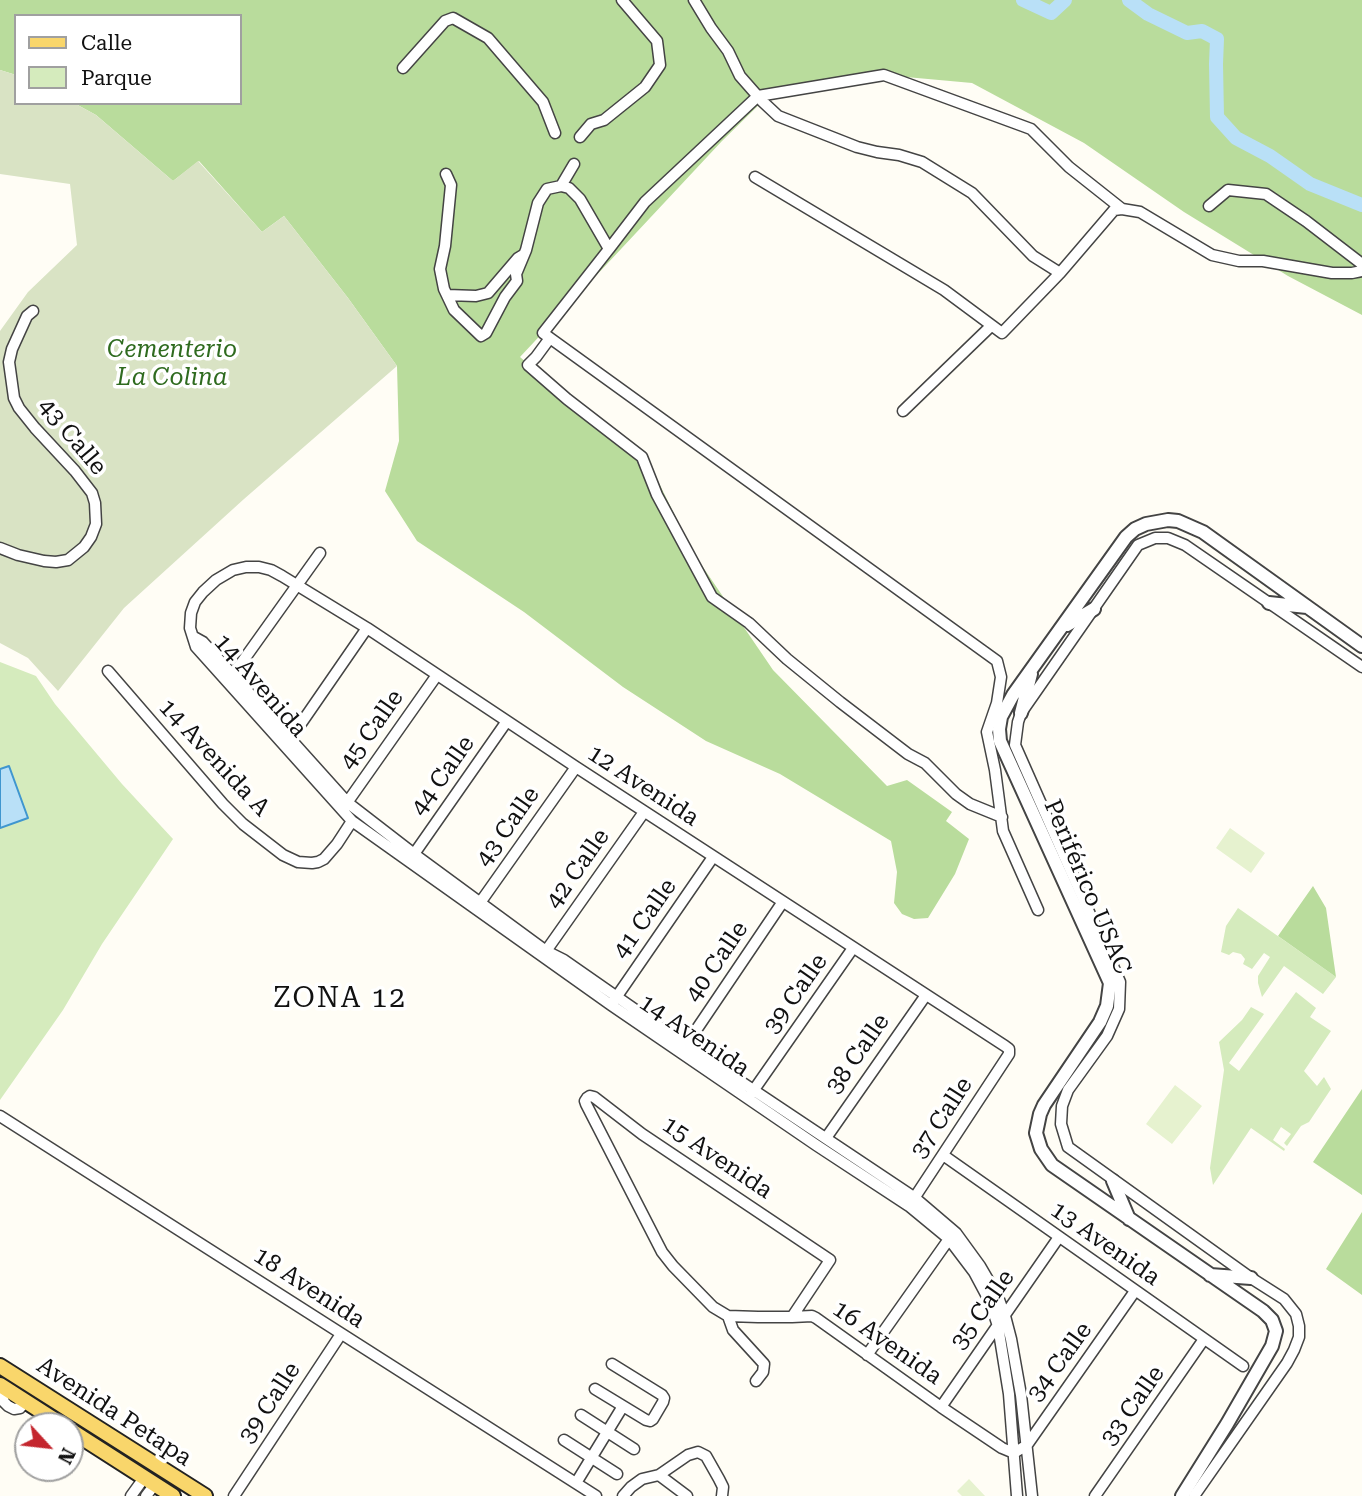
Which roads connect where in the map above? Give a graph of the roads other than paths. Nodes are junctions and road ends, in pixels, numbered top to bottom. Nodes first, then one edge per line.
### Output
1 (622, 0) edge
2 (694, 0) edge
3 (403, 68) dead end
4 (758, 96) junction
5 (555, 133) dead end
6 (580, 137) dead end
7 (574, 164) dead end
8 (446, 174) dead end
9 (755, 177) dead end
10 (561, 186) junction
11 (1209, 206) dead end
12 (1122, 209) junction
13 (609, 249) junction
14 (524, 254) junction
15 (1362, 264) edge
16 (1362, 271) edge
17 (1060, 273) junction
18 (447, 295) junction
19 (33, 311) dead end
20 (991, 326) junction
21 (550, 338) junction
22 (904, 411) dead end
23 (0, 548) edge
24 (320, 553) dead end
25 (297, 585) junction
26 (1269, 603) junction
27 (1307, 607) junction
28 (1094, 609) junction
29 (367, 628) junction
30 (1061, 628) junction
31 (194, 637) joint
32 (1362, 646) edge
33 (1033, 667) junction
34 (1362, 667) edge
35 (108, 671) dead end
36 (437, 675) junction
37 (231, 679) junction
38 (1021, 713) junction
39 (507, 721) junction
40 (291, 738) junction
41 (576, 767) junction
42 (345, 806) junction
43 (644, 812) junction
44 (1002, 817) junction
45 (352, 821) junction
46 (414, 854) junction
47 (713, 857) junction
48 (782, 903) junction
49 (478, 906) junction
50 (1038, 910) dead end
51 (853, 948) junction
52 (546, 951) junction
53 (926, 995) junction
54 (614, 1001) junction
55 (686, 1045) junction
56 (1009, 1054) joint
57 (751, 1094) junction
58 (0, 1116) edge
59 (826, 1138) junction
60 (943, 1155) junction
61 (1113, 1181) junction
62 (912, 1202) junction
63 (1129, 1219) junction
64 (1059, 1237) junction
65 (949, 1240) junction
66 (1210, 1275) junction
67 (1251, 1278) junction
68 (1135, 1291) junction
69 (727, 1316) junction
70 (1005, 1316) junction
71 (792, 1317) junction
72 (998, 1326) junction
73 (341, 1334) junction
74 (1205, 1339) junction
75 (867, 1355) junction
76 (612, 1364) dead end
77 (0, 1366) edge
78 (1243, 1366) dead end
79 (756, 1381) dead end
80 (3, 1388) edge
81 (595, 1389) dead end
82 (623, 1406) junction
83 (941, 1407) junction
84 (41, 1412) edge
85 (581, 1415) dead end
86 (607, 1432) junction
87 (84, 1440) edge
88 (564, 1440) dead end
89 (1027, 1445) junction
90 (634, 1449) dead end
91 (1014, 1453) junction
92 (592, 1457) junction
93 (165, 1472) junction
94 (617, 1474) dead end
95 (659, 1475) junction
96 (576, 1483) junction
97 (148, 1486) edge
98 (131, 1496) edge
99 (173, 1496) edge
100 (205, 1496) edge
101 (234, 1496) edge
102 (596, 1496) edge
103 (623, 1496) edge
104 (687, 1496) edge
105 (722, 1496) edge
106 (1017, 1496) edge
107 (1031, 1496) edge
108 (1095, 1496) edge
109 (1182, 1496) edge
110 (1194, 1496) edge

1 - 6 street
2 - 4 street
3 - 5 street
4 - 12 street
4 - 13 street
4 - 17 street
7 - 10 street
8 - 18 street
9 - 20 street
10 - 13 street
10 - 14 street
11 - 15 street
12 - 16 street
12 - 17 street
13 - 21 street
14 - 18 street
14 - 18 street
17 - 20 street
19 - 23 street, 43 Calle
20 - 22 street
21 - 44 street
21 - 44 street
24 - 25 street
25 - 29 street, 12 Avenida
25 - 31 street, 12 Avenida
25 - 37 street
26 - 27 street
26 - 28 street, Periférico USAC
26 - 34 street, Periférico USAC
27 - 30 street, Periférico USAC
27 - 32 street, Periférico USAC
28 - 30 street
28 - 38 street, Periférico USAC
29 - 36 street, 12 Avenida
29 - 40 street
30 - 33 street, Periférico USAC
31 - 37 street, 14 Avenida
33 - 38 street
33 - 63 street, Periférico USAC
35 - 45 street, 14 Avenida A
36 - 39 street, 12 Avenida
36 - 42 street, 45 Calle
37 - 40 street, 14 Avenida
37 - 42 street, 14 Avenida
38 - 61 street, Periférico USAC
39 - 41 street, 12 Avenida
39 - 46 street, 44 Calle
40 - 42 street, 14 Avenida
41 - 43 street, 12 Avenida
41 - 49 street, 43 Calle
42 - 45 street, 14 Avenida
42 - 46 street, 14 Avenida
43 - 47 street, 12 Avenida
43 - 52 street, 42 Calle
44 - 50 street
45 - 49 street, 14 Avenida
46 - 49 street, 14 Avenida
47 - 48 street, 12 Avenida
47 - 54 street, 41 Calle
48 - 51 street, 12 Avenida
48 - 55 street, 40 Calle
49 - 52 street, 14 Avenida
49 - 54 street, 14 Avenida
51 - 53 street, 12 Avenida
51 - 57 street, 39 Calle
52 - 54 street, 14 Avenida
53 - 56 street, 12 Avenida
53 - 59 street, 38 Calle
54 - 55 street, 14 Avenida
54 - 57 street, 14 Avenida
55 - 57 street, 14 Avenida
56 - 60 street, 37 Calle
57 - 59 street, 14 Avenida
57 - 62 street, 14 Avenida
58 - 73 street, 18 Avenida
59 - 62 street, 14 Avenida
60 - 62 street, 37 Calle
60 - 64 street, 13 Avenida
61 - 63 street
61 - 67 street, Periférico USAC
62 - 65 street, 14 Avenida
62 - 70 street, 14 Avenida
63 - 66 street, Periférico USAC
64 - 68 street, 13 Avenida
64 - 70 street, 35 Calle
65 - 72 street, 14 Avenida
65 - 75 street
66 - 67 street
66 - 109 street, Periférico USAC
67 - 110 street, Periférico USAC
68 - 74 street, 13 Avenida
68 - 89 street, 34 Calle
69 - 71 street, 16 Avenida
69 - 71 street, 15 Avenida
69 - 79 street
70 - 72 street, 35 Calle
70 - 89 street, 14 Avenida
71 - 75 street, 16 Avenida
72 - 83 street, 35 Calle
72 - 91 street, 14 Avenida
73 - 96 street, 18 Avenida
73 - 101 street, 39 Calle
74 - 78 street, 13 Avenida
74 - 108 street, 33 Calle
75 - 83 street, 16 Avenida
76 - 82 street
77 - 93 main road, Avenida Petapa
80 - 84 main road, Avenida Petapa
81 - 82 street
82 - 86 street
83 - 91 street, 16 Avenida
85 - 86 street
86 - 90 street
86 - 92 street
87 - 97 main road, Avenida Petapa
88 - 92 street
89 - 91 street, 34 Calle
89 - 107 street, 14 Avenida
91 - 106 street, 14 Avenida
92 - 94 street
92 - 96 street
93 - 97 main road
93 - 100 main road, Avenida Petapa
95 - 103 street
95 - 104 street
95 - 105 street
96 - 102 street, 18 Avenida
97 - 98 street
97 - 99 main road, Avenida Petapa

